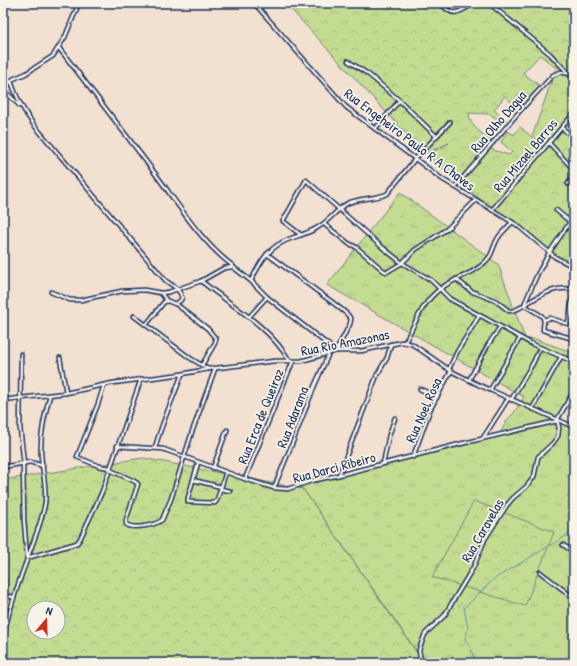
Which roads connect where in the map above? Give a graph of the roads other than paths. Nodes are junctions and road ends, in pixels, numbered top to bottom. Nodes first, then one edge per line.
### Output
1 (79, 3) edge
2 (254, 3) edge
3 (440, 3) edge
4 (475, 3) edge
5 (489, 3) edge
6 (59, 48) junction
7 (348, 61) dead end
8 (569, 74) junction
9 (574, 75) edge
10 (11, 82) junction
11 (3, 90) edge
12 (399, 100) junction
13 (23, 108) junction
14 (574, 113) edge
15 (450, 122) dead end
16 (562, 128) junction
17 (375, 129) junction
18 (436, 136) junction
19 (574, 138) edge
20 (549, 143) junction
21 (415, 159) junction
22 (574, 170) edge
23 (574, 176) edge
24 (568, 184) dead end
25 (455, 187) junction
26 (476, 200) junction
27 (339, 209) junction
28 (492, 210) junction
29 (556, 210) dead end
30 (574, 213) edge
31 (569, 221) junction
32 (512, 222) junction
33 (324, 224) junction
34 (574, 225) edge
35 (301, 235) junction
36 (549, 253) junction
37 (267, 254) junction
38 (402, 263) junction
39 (233, 267) junction
40 (574, 267) edge
41 (456, 279) junction
42 (201, 281) junction
43 (251, 281) junction
44 (178, 289) junction
45 (440, 289) junction
46 (574, 290) edge
47 (50, 292) dead end
48 (161, 293) junction
49 (267, 297) junction
50 (167, 301) junction
51 (175, 304) junction
52 (524, 305) junction
53 (134, 316) dead end
54 (480, 316) junction
55 (250, 317) junction
56 (544, 320) junction
57 (146, 325) junction
58 (500, 326) junction
59 (520, 338) junction
60 (574, 338) edge
61 (405, 342) junction
62 (391, 344) junction
63 (540, 348) junction
64 (336, 351) junction
65 (329, 353) junction
66 (21, 354) dead end
67 (561, 357) junction
68 (60, 358) dead end
69 (291, 361) junction
70 (574, 362) edge
71 (202, 365) junction
72 (208, 369) junction
73 (215, 369) junction
74 (450, 370) junction
75 (182, 374) junction
76 (141, 379) junction
77 (469, 380) junction
78 (104, 385) junction
79 (420, 389) dead end
80 (490, 390) junction
81 (574, 391) edge
82 (66, 393) junction
83 (50, 395) junction
84 (437, 397) junction
85 (21, 398) junction
86 (510, 399) junction
87 (3, 400) edge
88 (532, 409) junction
89 (395, 418) dead end
90 (557, 421) junction
91 (574, 423) edge
92 (573, 427) edge
93 (227, 430) dead end
94 (482, 438) junction
95 (118, 446) junction
96 (155, 448) junction
97 (184, 456) junction
98 (413, 457) junction
99 (198, 463) junction
100 (23, 464) junction
101 (383, 464) junction
102 (43, 466) junction
103 (3, 467) edge
104 (213, 468) junction
105 (110, 469) junction
106 (226, 472) junction
107 (339, 475) junction
108 (245, 479) junction
109 (193, 480) junction
110 (221, 488) junction
111 (274, 488) junction
112 (230, 491) dead end
113 (563, 545) dead end
114 (574, 552) edge
115 (27, 558) junction
116 (540, 572) dead end
117 (4, 576) edge
118 (4, 596) edge
119 (14, 597) junction
120 (574, 598) edge
121 (3, 636) edge
122 (421, 663) edge

1 - 6 street
2 - 17 street, Rua Engeheiro Paulo R A Chaves
3 - 4 street
5 - 8 street
6 - 10 street
6 - 39 street
7 - 12 street
8 - 9 street
8 - 25 street, Rua Olho Dagua
10 - 11 street
10 - 13 street
11 - 13 street
12 - 17 street
12 - 18 street
13 - 44 street
14 - 16 street, Rua Mizael Barros
15 - 18 street
16 - 19 street
16 - 20 street, Rua Mizael Barros
17 - 21 street, Rua Engeheiro Paulo R A Chaves
18 - 21 street
20 - 22 street
20 - 28 street, Rua Mizael Barros
21 - 25 street, Rua Engeheiro Paulo R A Chaves
21 - 27 street
23 - 24 street
25 - 26 street, Rua Engeheiro Paulo R A Chaves
26 - 28 street, Rua Engeheiro Paulo R A Chaves
26 - 38 street
27 - 33 street
27 - 35 street
27 - 38 street
28 - 32 street, Rua Engeheiro Paulo R A Chaves
29 - 31 street
30 - 31 street
31 - 34 street
31 - 36 street
32 - 36 street, Rua Engeheiro Paulo R A Chaves
32 - 41 street
33 - 35 street
33 - 38 street
35 - 37 street
36 - 40 street, Rua Engeheiro Paulo R A Chaves
36 - 52 street
37 - 43 street
37 - 64 street
38 - 45 street
39 - 42 street
39 - 43 street
41 - 45 street
41 - 52 street
42 - 44 street
42 - 55 street
43 - 49 street
44 - 48 street
44 - 51 street
45 - 54 street
45 - 61 street
46 - 52 street
46 - 56 street
47 - 48 street
48 - 50 street
49 - 55 street
49 - 64 street
50 - 51 street
50 - 57 street
51 - 71 street
52 - 56 street
53 - 57 street
54 - 58 street
54 - 74 street, Rua Noel Rosa
55 - 69 street
56 - 60 street
57 - 71 street
58 - 59 street
58 - 77 street
59 - 63 street
59 - 80 street
61 - 62 street, Rua Rio Amazonas
61 - 74 street, Rua Rio Amazonas
62 - 64 street, Rua Rio Amazonas
62 - 107 street
63 - 67 street
63 - 86 street
64 - 65 street, Rua Rio Amazonas
65 - 69 street, Rua Rio Amazonas
65 - 111 street, Rua Adarama
66 - 85 street
67 - 70 street
67 - 88 street
68 - 82 street
69 - 73 street, Rua Rio Amazonas
69 - 108 street, Rua Erca de Queiroz
71 - 72 street
72 - 73 street, Rua Rio Amazonas
72 - 75 street, Rua Rio Amazonas
73 - 97 street
74 - 77 street, Rua Rio Amazonas
74 - 84 street, Rua Noel Rosa
75 - 76 street, Rua Rio Amazonas
75 - 96 street
76 - 78 street, Rua Rio Amazonas
76 - 95 street
77 - 80 street, Rua Rio Amazonas
78 - 82 street, Rua Rio Amazonas
78 - 105 street
79 - 84 street
80 - 86 street, Rua Rio Amazonas
81 - 90 street, Rua Caravelas
82 - 83 street, Rua Rio Amazonas
83 - 85 street, Rua Rio Amazonas
83 - 102 street
84 - 98 street, Rua Noel Rosa
85 - 87 street, Rua Rio Amazonas
85 - 100 street
86 - 88 street, Rua Rio Amazonas
86 - 94 street
88 - 90 street, Rua Rio Amazonas
89 - 101 street
90 - 92 street, Rua Rio Amazonas
90 - 94 street, Rua Darci Ribeiro
90 - 122 street, Rua Caravelas
91 - 92 street
93 - 104 street
94 - 98 street, Rua Darci Ribeiro
95 - 96 street, Rua Darci Ribeiro
95 - 105 street
96 - 97 street, Rua Darci Ribeiro
97 - 99 street, Rua Darci Ribeiro
97 - 105 street
98 - 101 street, Rua Darci Ribeiro
99 - 104 street, Rua Darci Ribeiro
99 - 109 street
100 - 102 street
100 - 103 street
100 - 115 street
101 - 107 street, Rua Darci Ribeiro
102 - 115 street
104 - 106 street, Rua Darci Ribeiro
105 - 115 street
106 - 108 street, Rua Darci Ribeiro
106 - 110 street
107 - 111 street, Rua Darci Ribeiro
108 - 111 street, Rua Darci Ribeiro
109 - 110 street
109 - 110 street
110 - 112 street
113 - 114 street
115 - 119 street
116 - 120 street
117 - 118 street
118 - 119 street
119 - 121 street

